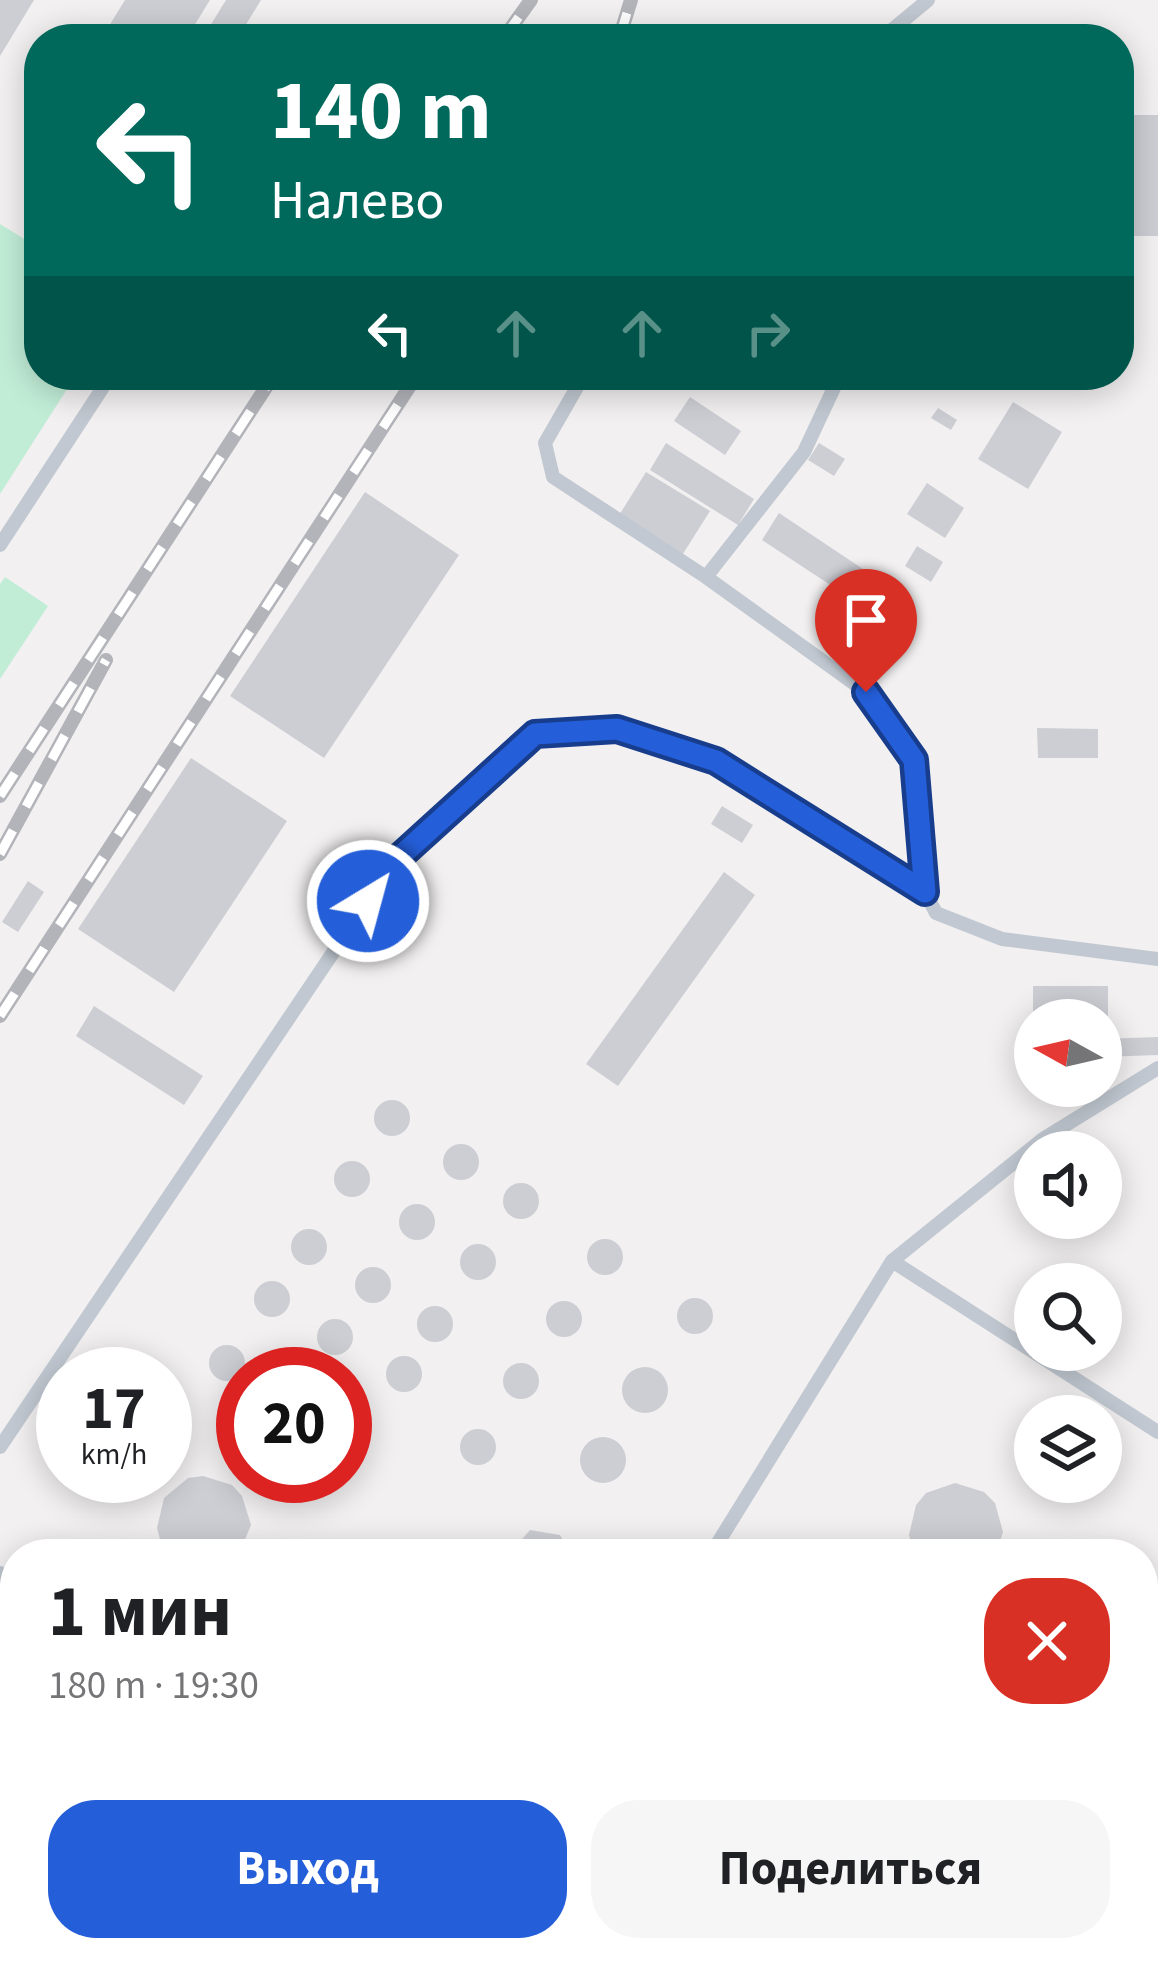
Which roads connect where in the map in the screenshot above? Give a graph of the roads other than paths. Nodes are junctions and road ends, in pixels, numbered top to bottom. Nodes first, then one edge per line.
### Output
1 (928, 0) edge
2 (899, 24) edge
3 (101, 390) edge
4 (575, 390) edge
5 (833, 390) edge
6 (0, 545) edge
7 (706, 577) junction
8 (925, 892) junction
9 (1158, 959) edge
10 (1158, 1068) edge
11 (892, 1261) junction
12 (1158, 1432) edge
13 (0, 1447) edge
14 (720, 1539) edge

1 - 2 lane
3 - 6 lane
4 - 7 lane
5 - 7 lane
7 - 8 lane
8 - 9 lane
8 - 13 lane
10 - 11 lane
11 - 12 lane
11 - 14 lane

